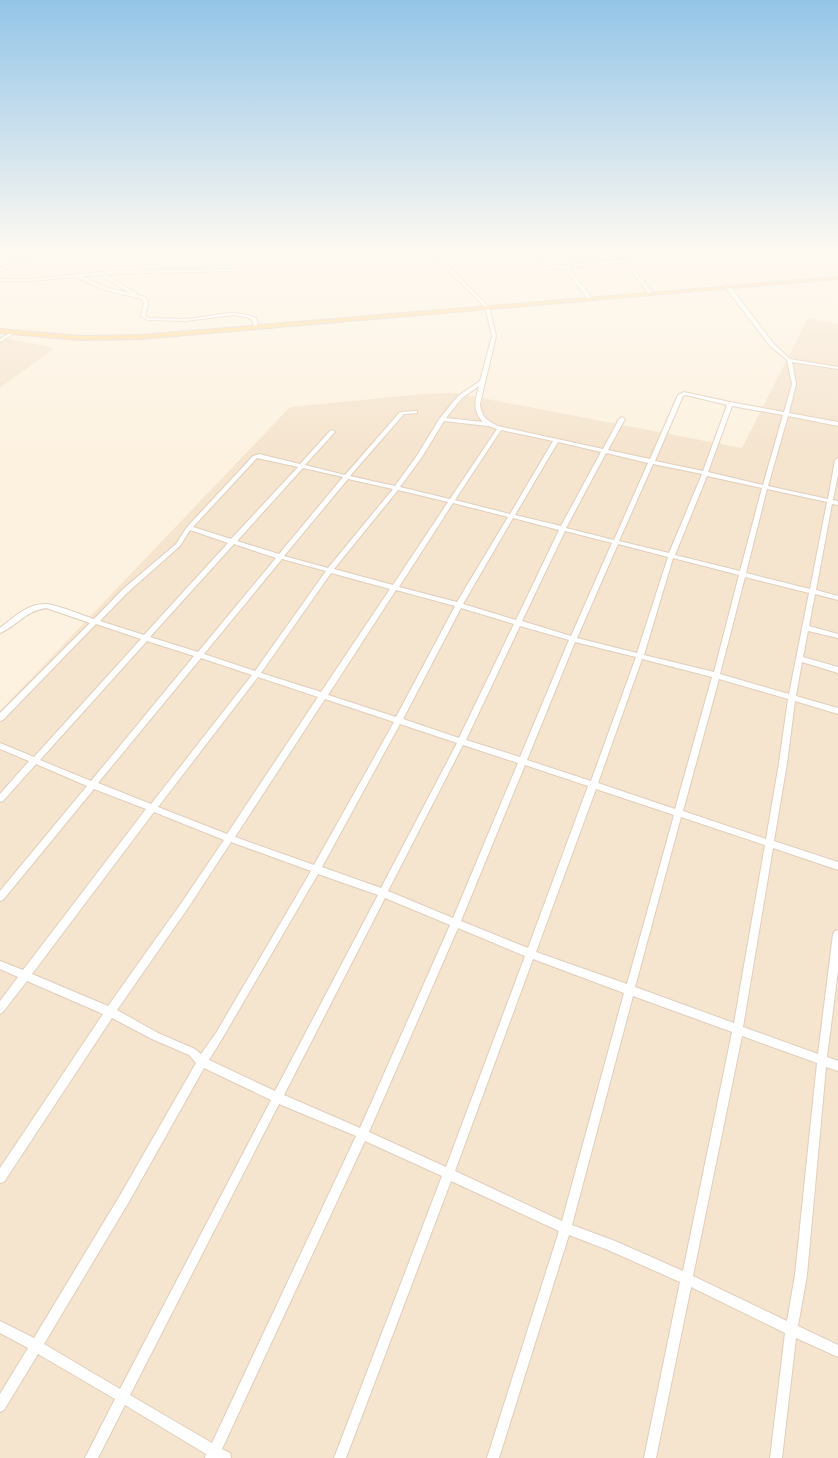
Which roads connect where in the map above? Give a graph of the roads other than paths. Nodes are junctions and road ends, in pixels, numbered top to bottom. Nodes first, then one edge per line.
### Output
1 (150, 319) edge
2 (194, 319) edge
3 (254, 319) edge
4 (355, 319) edge
5 (490, 319) edge
6 (752, 319) edge
7 (257, 328) junction
8 (0, 331) edge
9 (12, 333) junction
10 (0, 341) edge
11 (789, 360) junction
12 (838, 368) edge
13 (483, 381) junction
14 (730, 404) junction
15 (416, 412) dead end
16 (786, 414) junction
17 (442, 419) junction
18 (622, 419) dead end
19 (488, 424) junction
20 (838, 424) edge
21 (500, 428) junction
22 (332, 432) dead end
23 (556, 441) junction
24 (603, 451) junction
25 (838, 460) edge
26 (652, 462) junction
27 (301, 466) junction
28 (705, 474) junction
29 (346, 477) junction
30 (765, 487) junction
31 (396, 488) junction
32 (453, 501) junction
33 (830, 501) junction
34 (838, 503) edge
35 (511, 517) junction
36 (189, 528) junction
37 (563, 528) junction
38 (616, 542) junction
39 (232, 543) junction
40 (671, 556) junction
41 (280, 557) junction
42 (329, 571) junction
43 (743, 573) junction
44 (396, 587) junction
45 (814, 592) junction
46 (838, 598) edge
47 (459, 605) junction
48 (95, 622) junction
49 (517, 624) junction
50 (807, 628) junction
51 (0, 631) edge
52 (838, 636) edge
53 (146, 637) junction
54 (572, 639) junction
55 (198, 654) junction
56 (640, 656) junction
57 (800, 659) junction
58 (838, 670) edge
59 (256, 675) junction
60 (716, 676) junction
61 (324, 696) junction
62 (792, 697) junction
63 (838, 712) edge
64 (0, 718) edge
65 (398, 721) junction
66 (461, 742) junction
67 (0, 746) edge
68 (34, 760) junction
69 (522, 762) junction
70 (594, 783) junction
71 (91, 784) junction
72 (0, 799) edge
73 (152, 808) junction
74 (678, 812) junction
75 (229, 838) junction
76 (770, 843) junction
77 (838, 866) edge
78 (317, 868) junction
79 (383, 893) junction
80 (0, 896) edge
81 (455, 922) junction
82 (838, 934) edge
83 (531, 954) junction
84 (0, 965) edge
85 (26, 975) junction
86 (630, 991) junction
87 (0, 1009) edge
88 (110, 1012) junction
89 (738, 1029) junction
90 (822, 1060) junction
91 (202, 1062) junction
92 (838, 1066) edge
93 (276, 1098) junction
94 (363, 1134) junction
95 (448, 1175) junction
96 (0, 1178) edge
97 (566, 1228) junction
98 (688, 1279) junction
99 (0, 1327) edge
100 (790, 1330) junction
101 (35, 1345) junction
102 (838, 1351) edge
103 (122, 1398) junction
104 (0, 1406) edge
105 (217, 1456) edge
106 (91, 1458) edge
107 (340, 1458) edge
108 (493, 1458) edge
109 (650, 1458) edge
110 (776, 1458) edge

1 - 2 street
3 - 7 street
4 - 7 main road
5 - 13 street
6 - 11 street
7 - 9 main road
8 - 9 main road
9 - 10 street
11 - 12 street
11 - 16 street
13 - 17 street
13 - 19 street
14 - 16 street
14 - 26 street
14 - 28 street
15 - 29 street
16 - 20 street
16 - 30 street
17 - 19 street
17 - 31 street
18 - 24 street
19 - 21 street
21 - 23 street
21 - 32 street
22 - 27 street
23 - 24 street
23 - 35 street
24 - 26 street
24 - 37 street
25 - 33 street
26 - 28 street
26 - 38 street
27 - 29 street
27 - 36 street
27 - 39 street
28 - 30 street
28 - 40 street
29 - 31 street
29 - 41 street
30 - 33 street
30 - 43 street
31 - 32 street
31 - 42 street
32 - 35 street
32 - 44 street
33 - 34 street
33 - 45 street
35 - 37 street
35 - 47 street
36 - 39 street
36 - 48 street
37 - 38 street
37 - 49 street
38 - 40 street
38 - 54 street
39 - 41 street
39 - 53 street
40 - 43 street
40 - 56 street
41 - 42 street
41 - 55 street
42 - 44 street
42 - 59 street
43 - 45 street
43 - 60 street
44 - 47 street
44 - 61 street
45 - 46 street
45 - 50 street
47 - 49 street
47 - 65 street
48 - 51 street
48 - 53 street
48 - 64 street
49 - 54 street
49 - 66 street
50 - 52 street
50 - 57 street
53 - 55 street
53 - 68 street
54 - 56 street
54 - 69 street
55 - 59 street
55 - 71 street
56 - 60 street
56 - 70 street
57 - 58 street
57 - 62 street
59 - 61 street
59 - 73 street
60 - 62 street
60 - 74 street
61 - 65 street
61 - 75 street
62 - 63 street
62 - 76 street
65 - 66 street
65 - 78 street
66 - 69 street
66 - 79 street
67 - 68 street
68 - 71 street
68 - 72 street
69 - 70 street
69 - 81 street
70 - 74 street
70 - 83 street
71 - 73 street
71 - 80 street
73 - 75 street
73 - 85 street
74 - 76 street
74 - 86 street
75 - 78 street
75 - 88 street
76 - 77 street
76 - 89 street
78 - 79 street
78 - 91 street
79 - 81 street
79 - 93 street
81 - 83 street
81 - 94 street
82 - 90 street
83 - 86 street
83 - 95 street
84 - 85 street
85 - 87 street
85 - 88 street
86 - 89 street
86 - 97 street
88 - 91 street
88 - 96 street
89 - 90 street
89 - 98 street
90 - 92 street
90 - 100 street
91 - 93 street
91 - 101 street
93 - 94 street
93 - 103 street
94 - 95 street
94 - 105 street
95 - 97 street
95 - 107 street
97 - 98 street
97 - 108 street
98 - 100 street
98 - 109 street
99 - 101 street
100 - 102 street
100 - 110 street
101 - 103 street
101 - 104 street
103 - 105 street
103 - 106 street

